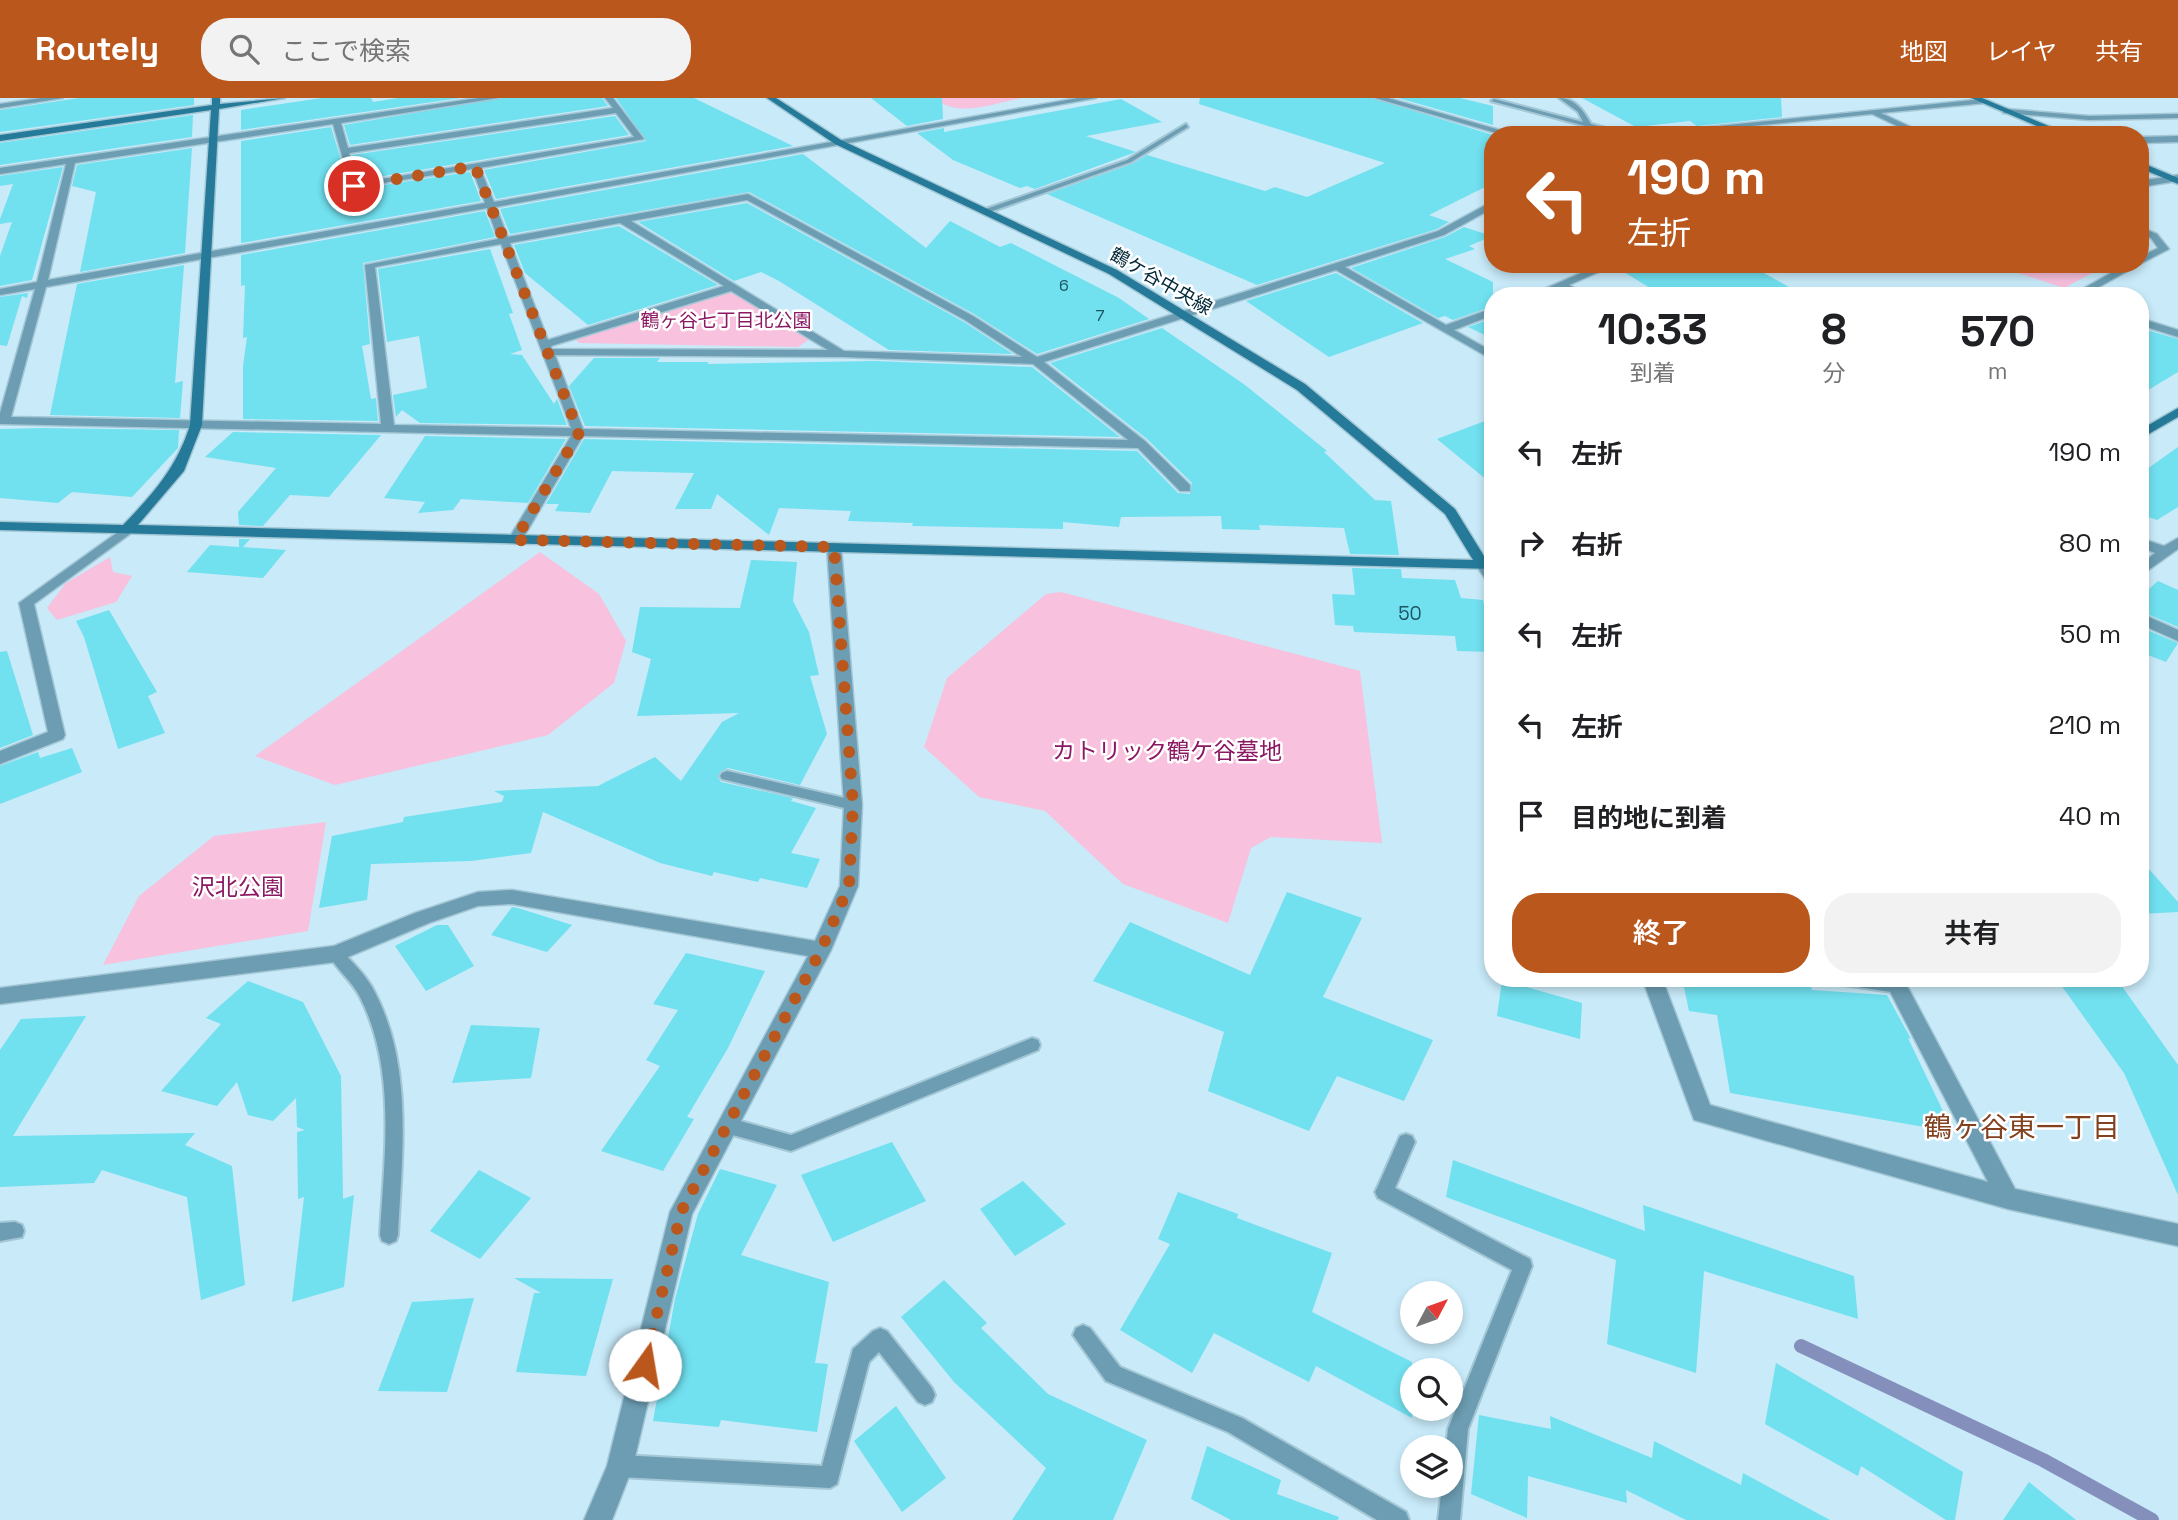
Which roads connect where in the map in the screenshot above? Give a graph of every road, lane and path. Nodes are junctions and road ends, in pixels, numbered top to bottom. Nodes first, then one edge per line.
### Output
1 (59, 98) edge
2 (281, 98) edge
3 (494, 98) edge
4 (609, 98) edge
5 (771, 98) edge
6 (1092, 98) edge
7 (1379, 98) edge
8 (1562, 98) edge
9 (482, 99) edge
10 (1979, 100) edge
11 (1494, 101) dead end
12 (216, 103) edge
13 (0, 106) edge
14 (618, 110) junction
15 (2006, 111) junction
16 (1876, 114) junction
17 (2178, 116) edge
18 (336, 121) junction
19 (1588, 125) junction
20 (1186, 126) dead end
21 (1592, 126) edge
22 (1738, 126) edge
23 (1903, 126) edge
24 (2044, 126) edge
25 (1484, 127) edge
26 (0, 138) edge
27 (214, 139) junction
28 (2178, 139) edge
29 (2149, 140) edge
30 (838, 142) junction
31 (344, 151) junction
32 (71, 161) junction
33 (475, 166) junction
34 (2149, 168) edge
35 (0, 172) edge
36 (2176, 179) edge
37 (2149, 183) edge
38 (489, 205) junction
39 (1484, 209) edge
40 (984, 211) junction
41 (624, 221) junction
42 (2149, 235) edge
43 (504, 243) junction
44 (207, 255) junction
45 (2149, 256) edge
46 (1337, 266) junction
47 (1590, 273) edge
48 (2118, 273) edge
49 (42, 284) junction
50 (1560, 285) junction
51 (732, 286) junction
52 (1555, 287) edge
53 (1564, 287) edge
54 (2092, 287) edge
55 (0, 292) edge
56 (1187, 314) junction
57 (1484, 314) edge
58 (2149, 324) edge
59 (1446, 329) junction
60 (2178, 334) edge
61 (547, 348) junction
62 (1484, 352) edge
63 (843, 354) junction
64 (1037, 360) junction
65 (2178, 412) edge
66 (2, 420) edge
67 (196, 425) junction
68 (388, 428) junction
69 (2149, 430) edge
70 (579, 433) junction
71 (1141, 444) junction
72 (1185, 488) dead end
73 (0, 526) edge
74 (125, 531) junction
75 (515, 540) junction
76 (2178, 542) edge
77 (2149, 546) edge
78 (834, 547) junction
79 (2165, 552) junction
80 (1484, 559) edge
81 (1484, 565) edge
82 (2149, 565) edge
83 (2149, 622) edge
84 (2178, 636) edge
85 (0, 758) edge
86 (727, 776) dead end
87 (853, 805) junction
88 (821, 950) junction
89 (336, 954) junction
90 (1655, 987) edge
91 (1898, 987) edge
92 (0, 996) edge
93 (1032, 1045) dead end
94 (729, 1126) junction
95 (1406, 1142) dead end
96 (2008, 1198) junction
97 (389, 1235) dead end
98 (2178, 1235) edge
99 (1083, 1335) dead end
100 (925, 1395) dead end
101 (620, 1466) junction
102 (598, 1520) edge
103 (1398, 1520) edge
104 (1449, 1520) edge

1 - 13 street
2 - 12 street
3 - 9 street
4 - 14 street
5 - 30 street, 鶴ケ谷中央線
6 - 30 street
7 - 25 street
8 - 19 lane
9 - 18 street
10 - 15 street
10 - 16 street
11 - 19 lane
12 - 26 street
12 - 27 street
14 - 31 street
14 - 33 street
15 - 17 street
15 - 24 street
16 - 22 street
16 - 23 street
18 - 27 street
18 - 31 street
19 - 21 lane
20 - 40 lane
27 - 32 street
27 - 44 street
28 - 29 street
30 - 38 street
30 - 40 street, 鶴ケ谷中央線
31 - 33 street
32 - 35 street
32 - 49 street
33 - 38 street
34 - 36 street
36 - 37 street
38 - 43 street
38 - 44 street
39 - 46 street
40 - 56 street, 鶴ケ谷中央線
41 - 43 street
41 - 51 street
41 - 64 street
42 - 45 street
43 - 61 street
43 - 68 street
44 - 49 street
44 - 67 street
46 - 56 street
46 - 59 street
47 - 50 street
48 - 54 street
49 - 55 street
49 - 66 street
50 - 52 street
50 - 53 street
51 - 61 street
51 - 63 street
56 - 64 street
56 - 80 street, 鶴ケ谷中央線
57 - 59 street
58 - 60 street
59 - 62 street
61 - 63 street
61 - 70 street
63 - 64 street
64 - 71 street
65 - 69 street
66 - 67 street
67 - 68 street
67 - 74 street
68 - 70 street
70 - 71 street
70 - 75 street
71 - 72 street
73 - 74 street
74 - 75 street
74 - 85 street
75 - 78 street
76 - 79 street
77 - 79 street
78 - 81 street
78 - 87 street
79 - 82 street
83 - 84 street
86 - 87 lane
87 - 88 street
88 - 89 street
88 - 94 street
89 - 92 street
89 - 97 lane
90 - 96 street
91 - 96 street
93 - 94 lane
94 - 101 street
95 - 104 lane
96 - 98 street
99 - 103 lane
100 - 101 lane
101 - 102 street

